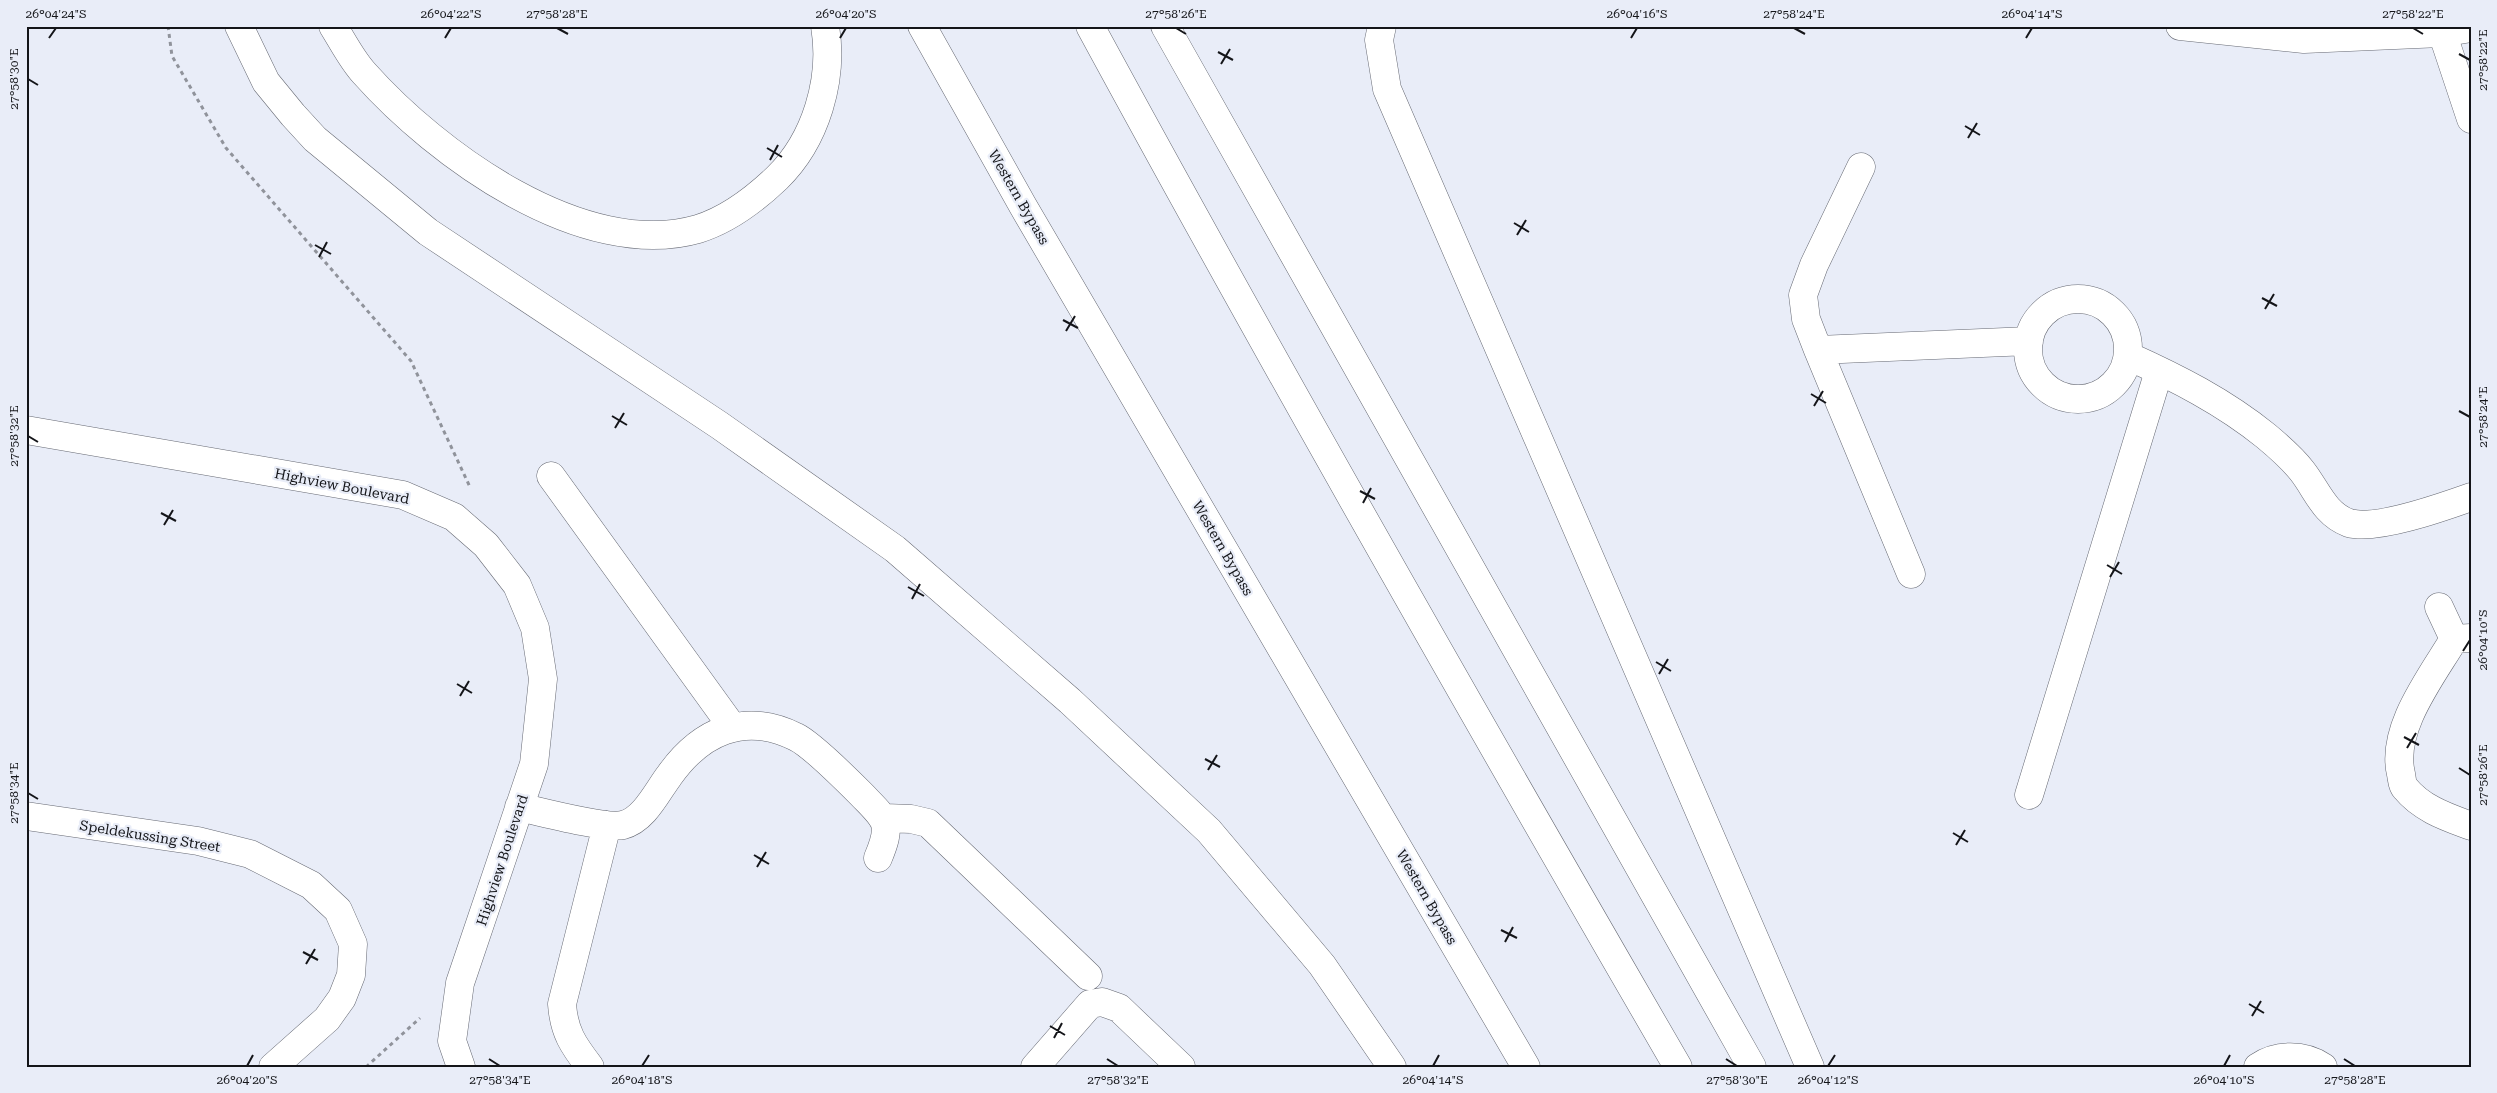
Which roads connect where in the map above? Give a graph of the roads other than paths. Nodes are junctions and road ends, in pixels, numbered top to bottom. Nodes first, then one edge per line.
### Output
1 (239, 26) edge
2 (333, 26) edge
3 (825, 26) edge
4 (922, 26) edge
5 (1090, 26) edge
6 (1165, 26) edge
7 (1382, 26) edge
8 (2180, 26) edge
9 (2471, 28) edge
10 (2440, 29) edge
11 (2471, 119) edge
12 (1861, 167) dead end
13 (2029, 342) junction
14 (1818, 350) junction
15 (2128, 356) junction
16 (2159, 370) junction
17 (26, 430) edge
18 (551, 476) dead end
19 (2471, 497) edge
20 (1911, 574) dead end
21 (2440, 608) dead end
22 (2462, 638) edge
23 (733, 728) junction
24 (2029, 795) dead end
25 (519, 807) junction
26 (26, 816) edge
27 (884, 818) junction
28 (607, 825) junction
29 (2471, 826) edge
30 (878, 858) dead end
31 (1088, 976) dead end
32 (273, 1067) edge
33 (461, 1067) edge
34 (590, 1067) edge
35 (1035, 1067) edge
36 (1181, 1067) edge
37 (1392, 1067) edge
38 (1526, 1067) edge
39 (1678, 1067) edge
40 (1752, 1067) edge
41 (1810, 1067) edge
42 (2258, 1067) edge
43 (2323, 1067) edge

1 - 37 main road
2 - 3 main road
4 - 38 main road, Western Bypass
5 - 39 main road
6 - 40 main road
7 - 41 main road
8 - 10 main road
9 - 10 main road
10 - 11 main road
12 - 14 main road
13 - 14 main road
13 - 15 main road
13 - 15 main road
14 - 20 main road
15 - 16 main road
16 - 19 main road
16 - 24 main road
17 - 25 main road, Highview Boulevard
18 - 23 main road
21 - 22 main road
22 - 29 main road
23 - 27 main road
23 - 28 main road
25 - 28 main road
25 - 33 main road, Highview Boulevard
26 - 32 main road, Speldekussing Street
27 - 30 main road
27 - 31 main road
28 - 34 main road
35 - 36 main road
42 - 43 main road

